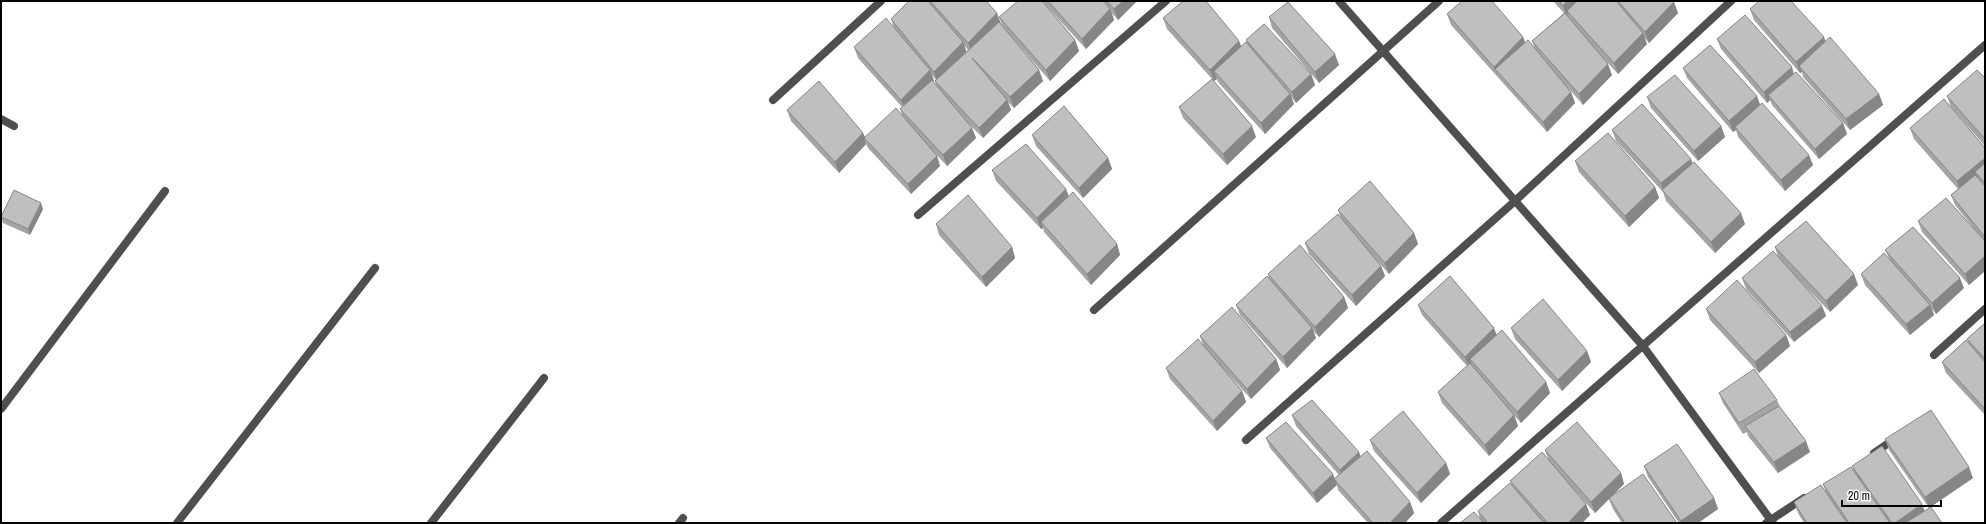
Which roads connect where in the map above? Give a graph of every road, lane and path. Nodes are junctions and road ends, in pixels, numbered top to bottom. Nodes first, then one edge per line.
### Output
1 (881, 1) edge
2 (1166, 1) edge
3 (1339, 1) edge
4 (1439, 1) edge
5 (1731, 1) edge
6 (1985, 45) edge
7 (1383, 52) junction
8 (773, 100) dead end
9 (1, 119) edge
10 (14, 126) dead end
11 (165, 191) dead end
12 (1515, 201) junction
13 (918, 215) dead end
14 (375, 268) dead end
15 (1985, 309) edge
16 (1094, 310) dead end
17 (1643, 346) junction
18 (1934, 355) dead end
19 (544, 378) dead end
20 (1, 409) edge
21 (1906, 432) edge
22 (1246, 440) dead end
23 (1868, 457) edge
24 (1809, 495) edge
25 (1770, 522) edge
26 (177, 523) edge
27 (431, 523) edge
28 (1441, 523) edge

1 - 8 street
2 - 13 street
3 - 7 street
4 - 7 street
5 - 12 street
6 - 17 street
7 - 12 street
7 - 16 street
9 - 10 street
11 - 20 street
12 - 17 street
12 - 22 street
14 - 26 street
15 - 18 street
17 - 25 street
17 - 28 street
19 - 27 street
21 - 23 street
24 - 25 street

